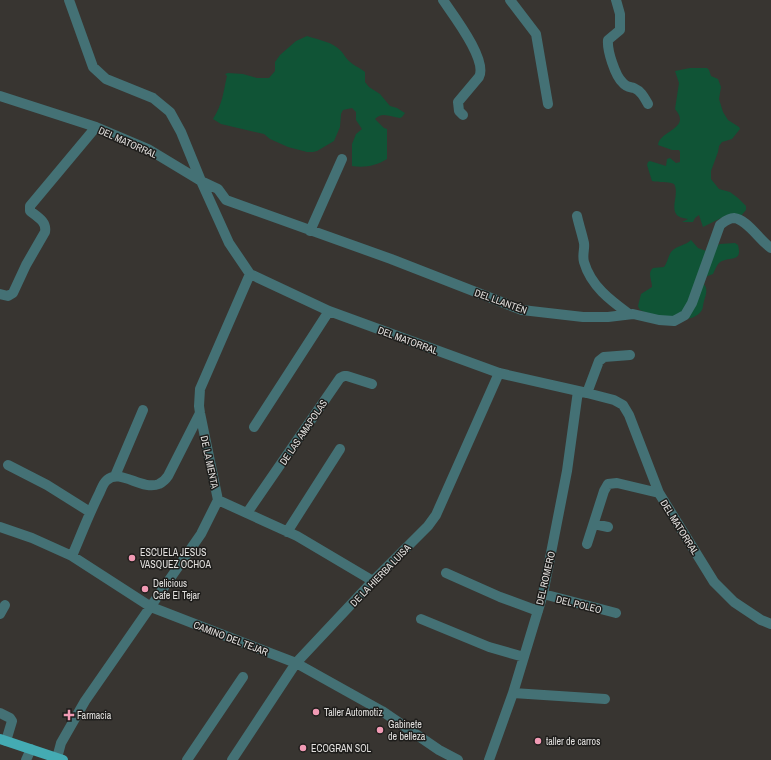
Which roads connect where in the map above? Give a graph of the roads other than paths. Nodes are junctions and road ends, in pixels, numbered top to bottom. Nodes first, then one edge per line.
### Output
1 (69, 0) edge
2 (443, 0) edge
3 (510, 0) edge
4 (616, 0) edge
5 (1, 98) edge
6 (548, 104) dead end
7 (648, 104) dead end
8 (463, 115) dead end
9 (96, 128) junction
10 (342, 159) dead end
11 (201, 181) junction
12 (577, 216) dead end
13 (310, 230) junction
14 (771, 248) edge
15 (250, 274) junction
16 (0, 294) edge
17 (329, 311) junction
18 (629, 314) junction
19 (630, 355) dead end
20 (500, 373) junction
21 (372, 384) dead end
22 (583, 392) junction
23 (143, 410) dead end
24 (200, 413) junction
25 (254, 426) dead end
26 (340, 449) dead end
27 (8, 464) dead end
28 (115, 476) junction
29 (659, 493) junction
30 (218, 500) junction
31 (90, 512) junction
32 (247, 514) junction
33 (594, 524) junction
34 (0, 527) edge
35 (608, 527) dead end
36 (287, 532) junction
37 (587, 544) dead end
38 (72, 556) junction
39 (446, 573) dead end
40 (373, 581) junction
41 (543, 594) junction
42 (150, 607) junction
43 (538, 611) junction
44 (616, 613) dead end
45 (421, 619) dead end
46 (771, 624) edge
47 (524, 657) junction
48 (296, 663) junction
49 (243, 676) dead end
50 (513, 692) junction
51 (605, 699) dead end
52 (0, 713) edge
53 (3, 740) edge
54 (31, 749) junction
55 (60, 759) edge
56 (26, 760) edge
57 (187, 760) edge
58 (232, 760) edge
59 (458, 760) edge
60 (489, 760) edge

1 - 11 street
2 - 8 street
3 - 6 street
4 - 7 street
5 - 9 street, DEL MATORRAL
9 - 11 street, DEL MATORRAL
9 - 16 street
10 - 13 street
11 - 13 street, DEL LLANTÉN
11 - 15 street
12 - 18 street
13 - 18 street, DEL LLANTÉN
14 - 18 street, DEL LLANTÉN
15 - 17 street, DEL MATORRAL
15 - 24 street, DE LA MENTA
17 - 20 street, DEL MATORRAL
17 - 25 street
19 - 22 street, DEL ROMERO
20 - 22 street, DEL MATORRAL
20 - 40 street, DE LA HIERBA LUISA
21 - 32 street, DE LAS AMAPOLAS
22 - 29 street, DEL MATORRAL
22 - 41 street, DEL ROMERO
23 - 28 street
24 - 28 street
24 - 30 street, DE LA MENTA
26 - 36 street
27 - 31 street
28 - 31 street
29 - 33 street
29 - 46 street, DEL MATORRAL
30 - 32 street
30 - 42 street, DE LA MENTA
31 - 38 street
32 - 36 street
33 - 35 street
33 - 37 street
34 - 38 street, CAMINO DEL TEJAR
36 - 40 street
38 - 42 street, CAMINO DEL TEJAR
39 - 43 street
40 - 48 street, DE LA HIERBA LUISA
41 - 43 street, DEL ROMERO
41 - 44 street, DEL POLEO
42 - 48 street, CAMINO DEL TEJAR
42 - 55 street, DE LA MENTA
43 - 47 street, DEL ROMERO
45 - 47 street
47 - 50 street, DEL ROMERO
48 - 58 street, DE LA HIERBA LUISA
48 - 59 street, CAMINO DEL TEJAR
49 - 57 street
50 - 51 street
50 - 60 street, DEL ROMERO
52 - 53 street
53 - 54 main road
54 - 55 main road
54 - 56 street

